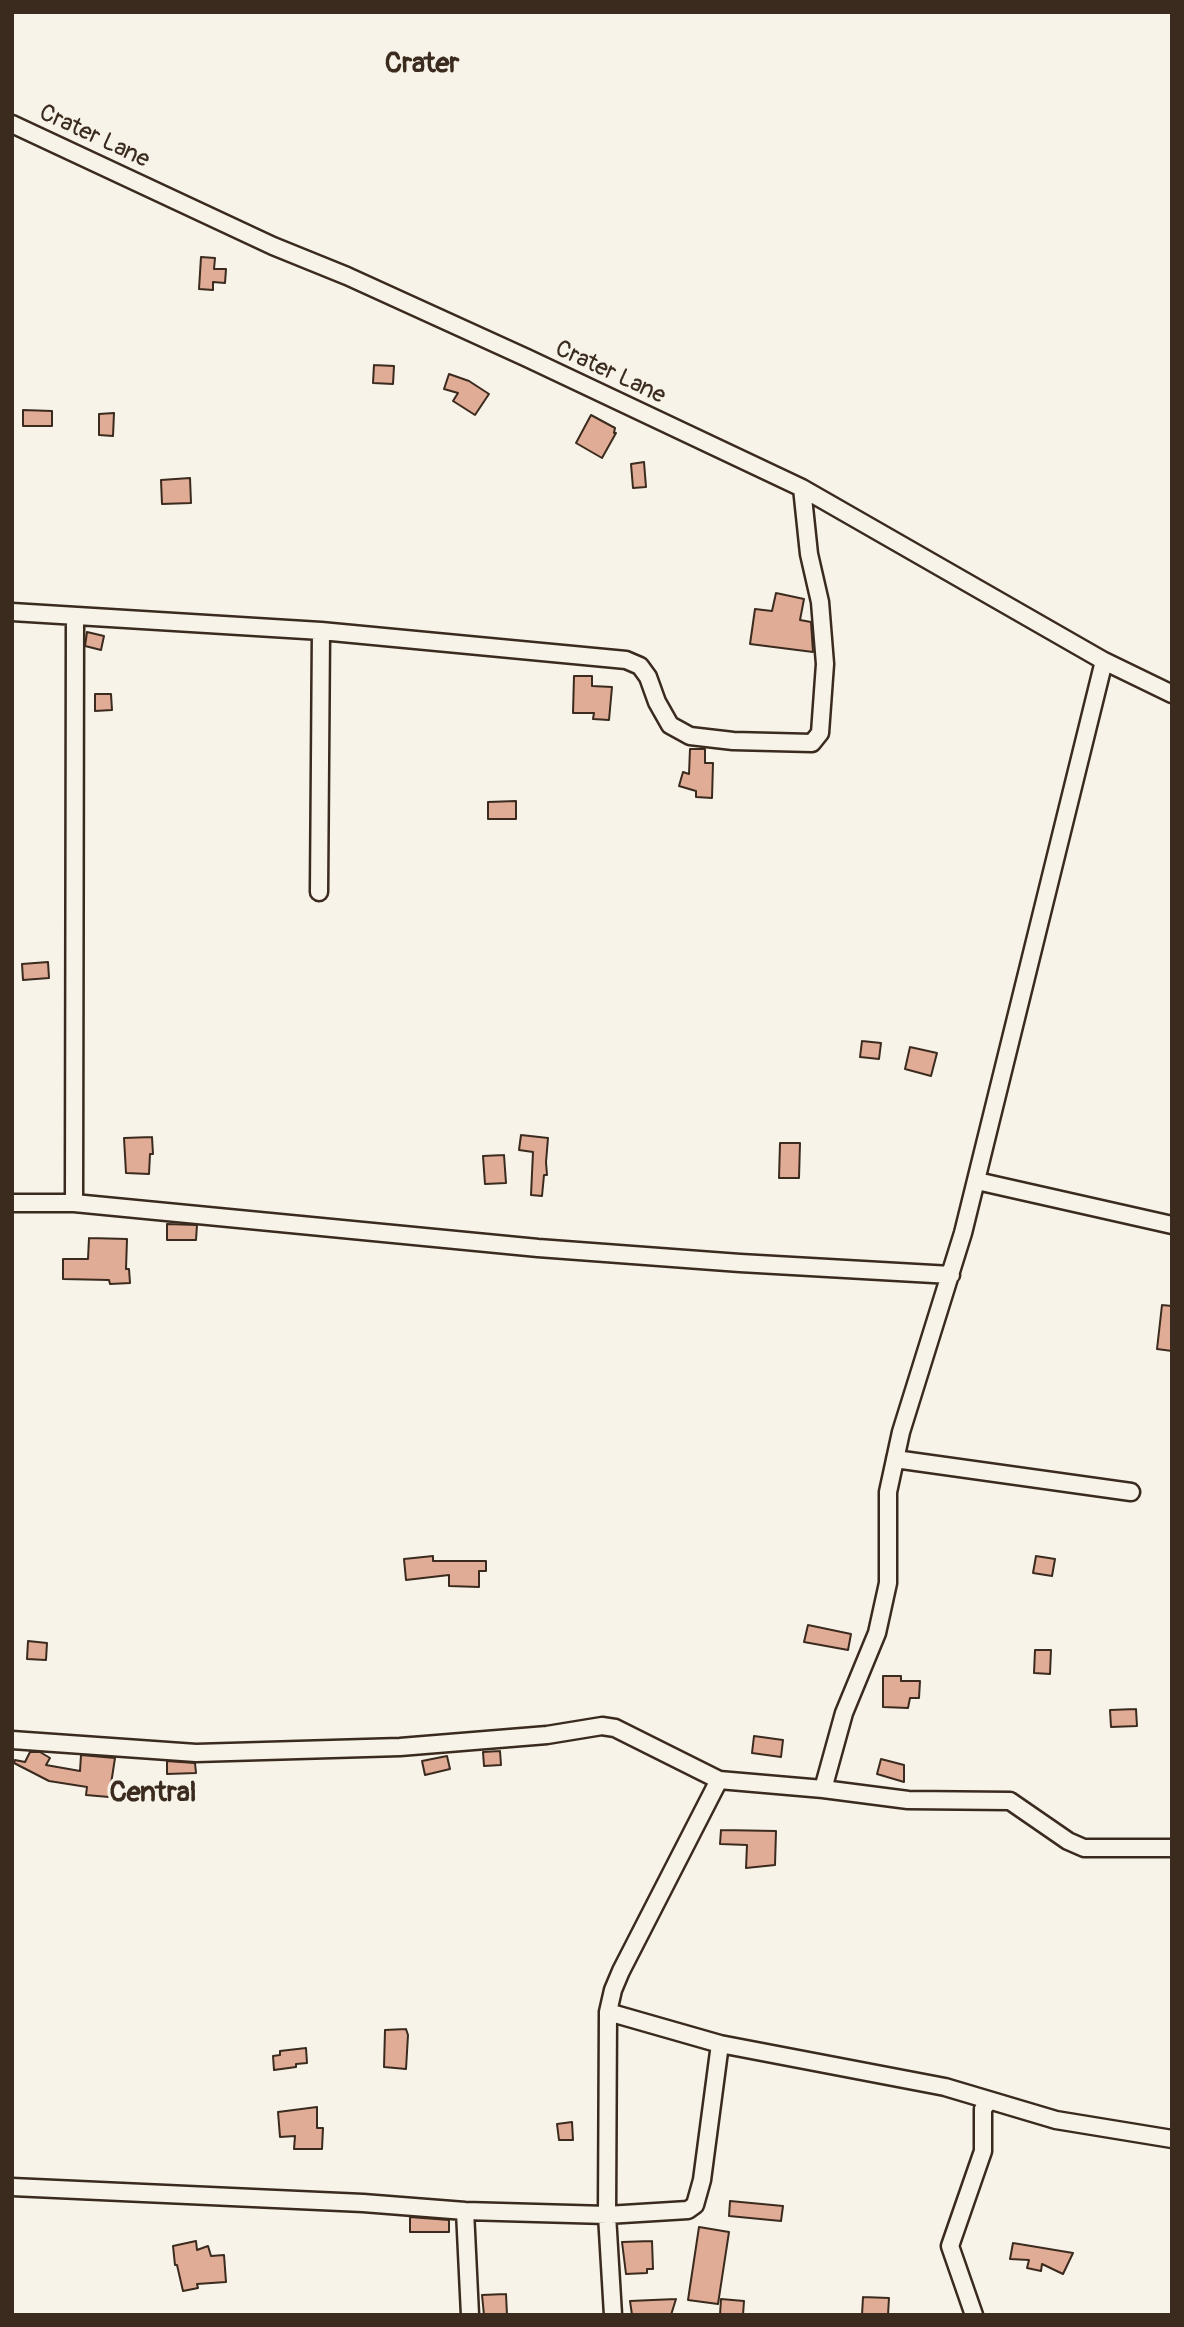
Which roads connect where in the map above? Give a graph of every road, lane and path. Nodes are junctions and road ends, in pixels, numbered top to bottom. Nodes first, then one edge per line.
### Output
1 (12, 124) edge
2 (802, 488) junction
3 (12, 612) edge
4 (75, 616) junction
5 (321, 631) junction
6 (1104, 662) junction
7 (1172, 694) edge
8 (319, 892) dead end
9 (977, 1181) junction
10 (12, 1203) edge
11 (74, 1203) junction
12 (1172, 1225) edge
13 (951, 1275) junction
14 (895, 1459) junction
15 (1130, 1492) dead end
16 (12, 1740) edge
17 (719, 1780) junction
18 (823, 1789) junction
19 (1172, 1847) edge
20 (608, 2012) junction
21 (720, 2044) junction
22 (989, 2101) junction
23 (1172, 2139) edge
24 (12, 2187) edge
25 (466, 2211) junction
26 (607, 2215) junction
27 (470, 2315) edge
28 (613, 2315) edge
29 (974, 2315) edge

1 - 2 street, Crater Lane
2 - 5 street
2 - 6 street, Crater Lane
3 - 4 street
4 - 5 street
4 - 11 street
5 - 8 street
6 - 7 street, Crater Lane
6 - 9 street
9 - 12 street
9 - 13 street
10 - 11 street
11 - 13 street
13 - 14 street
14 - 15 street
14 - 18 street
16 - 17 street
17 - 18 street
17 - 20 street
18 - 19 street
20 - 21 street
20 - 26 street
21 - 22 street
21 - 26 street
22 - 23 street
22 - 29 street
24 - 25 street
25 - 26 street
25 - 27 street
26 - 28 street

